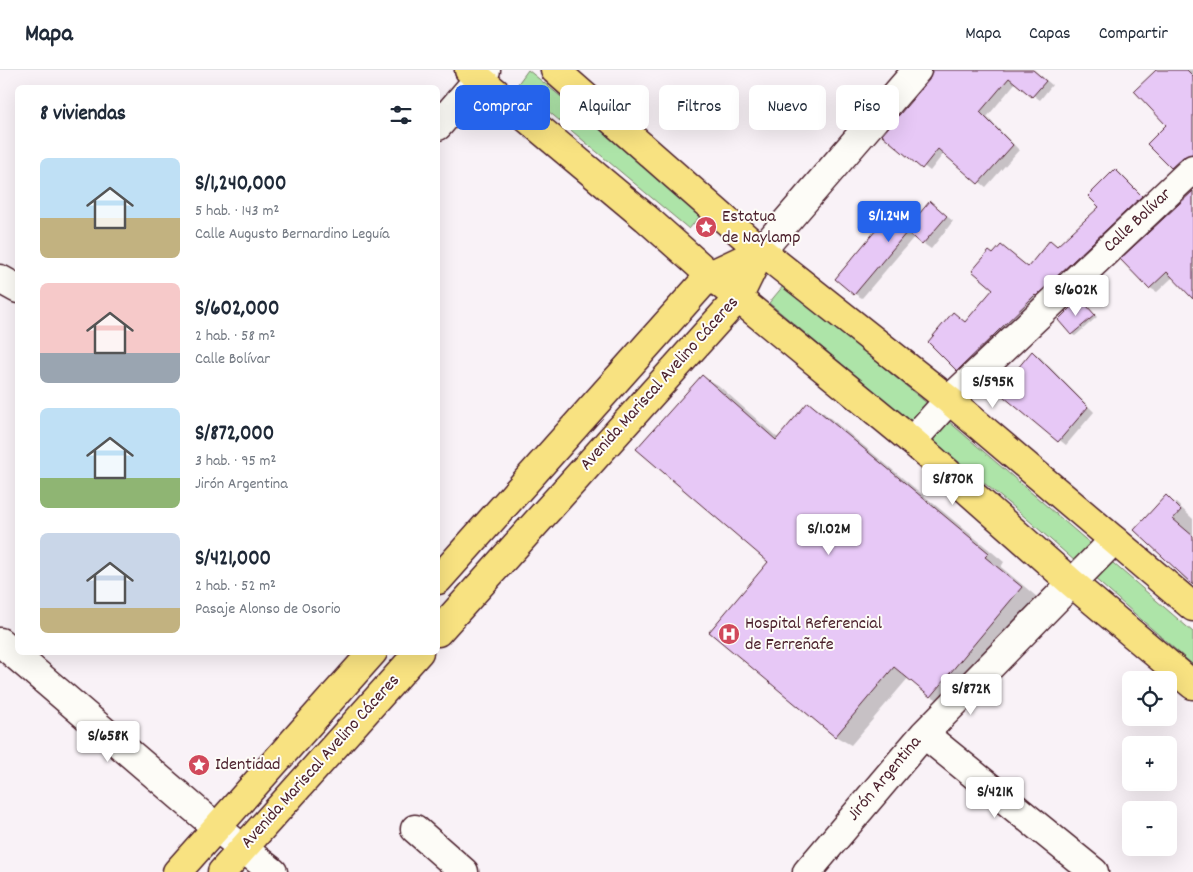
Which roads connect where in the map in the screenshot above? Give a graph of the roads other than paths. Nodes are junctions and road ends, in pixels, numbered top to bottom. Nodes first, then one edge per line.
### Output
1 (555, 70) edge
2 (917, 70) edge
3 (478, 73) edge
4 (440, 123) edge
5 (1193, 169) edge
6 (761, 251) junction
7 (710, 275) junction
8 (0, 279) edge
9 (15, 286) edge
10 (738, 298) junction
11 (949, 400) junction
12 (912, 441) junction
13 (1114, 540) junction
14 (440, 578) edge
15 (1072, 582) junction
16 (1193, 607) edge
17 (440, 630) edge
18 (0, 642) edge
19 (15, 655) edge
20 (15, 655) edge
21 (370, 655) edge
22 (417, 655) edge
23 (1193, 686) edge
24 (924, 734) junction
25 (217, 828) junction
26 (416, 830) dead end
27 (244, 848) junction
28 (177, 872) edge
29 (222, 872) edge
30 (273, 872) edge
31 (464, 872) edge
32 (807, 872) edge
33 (1094, 872) edge

1 - 6 main road
2 - 6 street
3 - 4 street
3 - 7 main road
5 - 11 street, Calle Bolívar
6 - 7 main road, Avenida Mariscal Avelino Cáceres
6 - 10 main road, Avenida Mariscal Avelino Cáceres
6 - 11 main road
7 - 10 main road
7 - 14 main road, Avenida Mariscal Avelino Cáceres
8 - 9 street
10 - 12 main road
10 - 17 main road, Avenida Mariscal Avelino Cáceres
11 - 12 street, Calle Bolívar
11 - 13 main road
12 - 15 main road
13 - 15 street, Jirón Argentina
13 - 16 main road
15 - 23 main road
15 - 24 street, Jirón Argentina
18 - 19 street
20 - 25 street
21 - 25 main road, Avenida Mariscal Avelino Cáceres
22 - 27 main road, Avenida Mariscal Avelino Cáceres
24 - 32 street, Jirón Argentina
24 - 33 street
25 - 27 street
25 - 28 main road, Avenida Mariscal Avelino Cáceres
26 - 31 street
27 - 29 main road, Avenida Mariscal Avelino Cáceres
27 - 30 street

